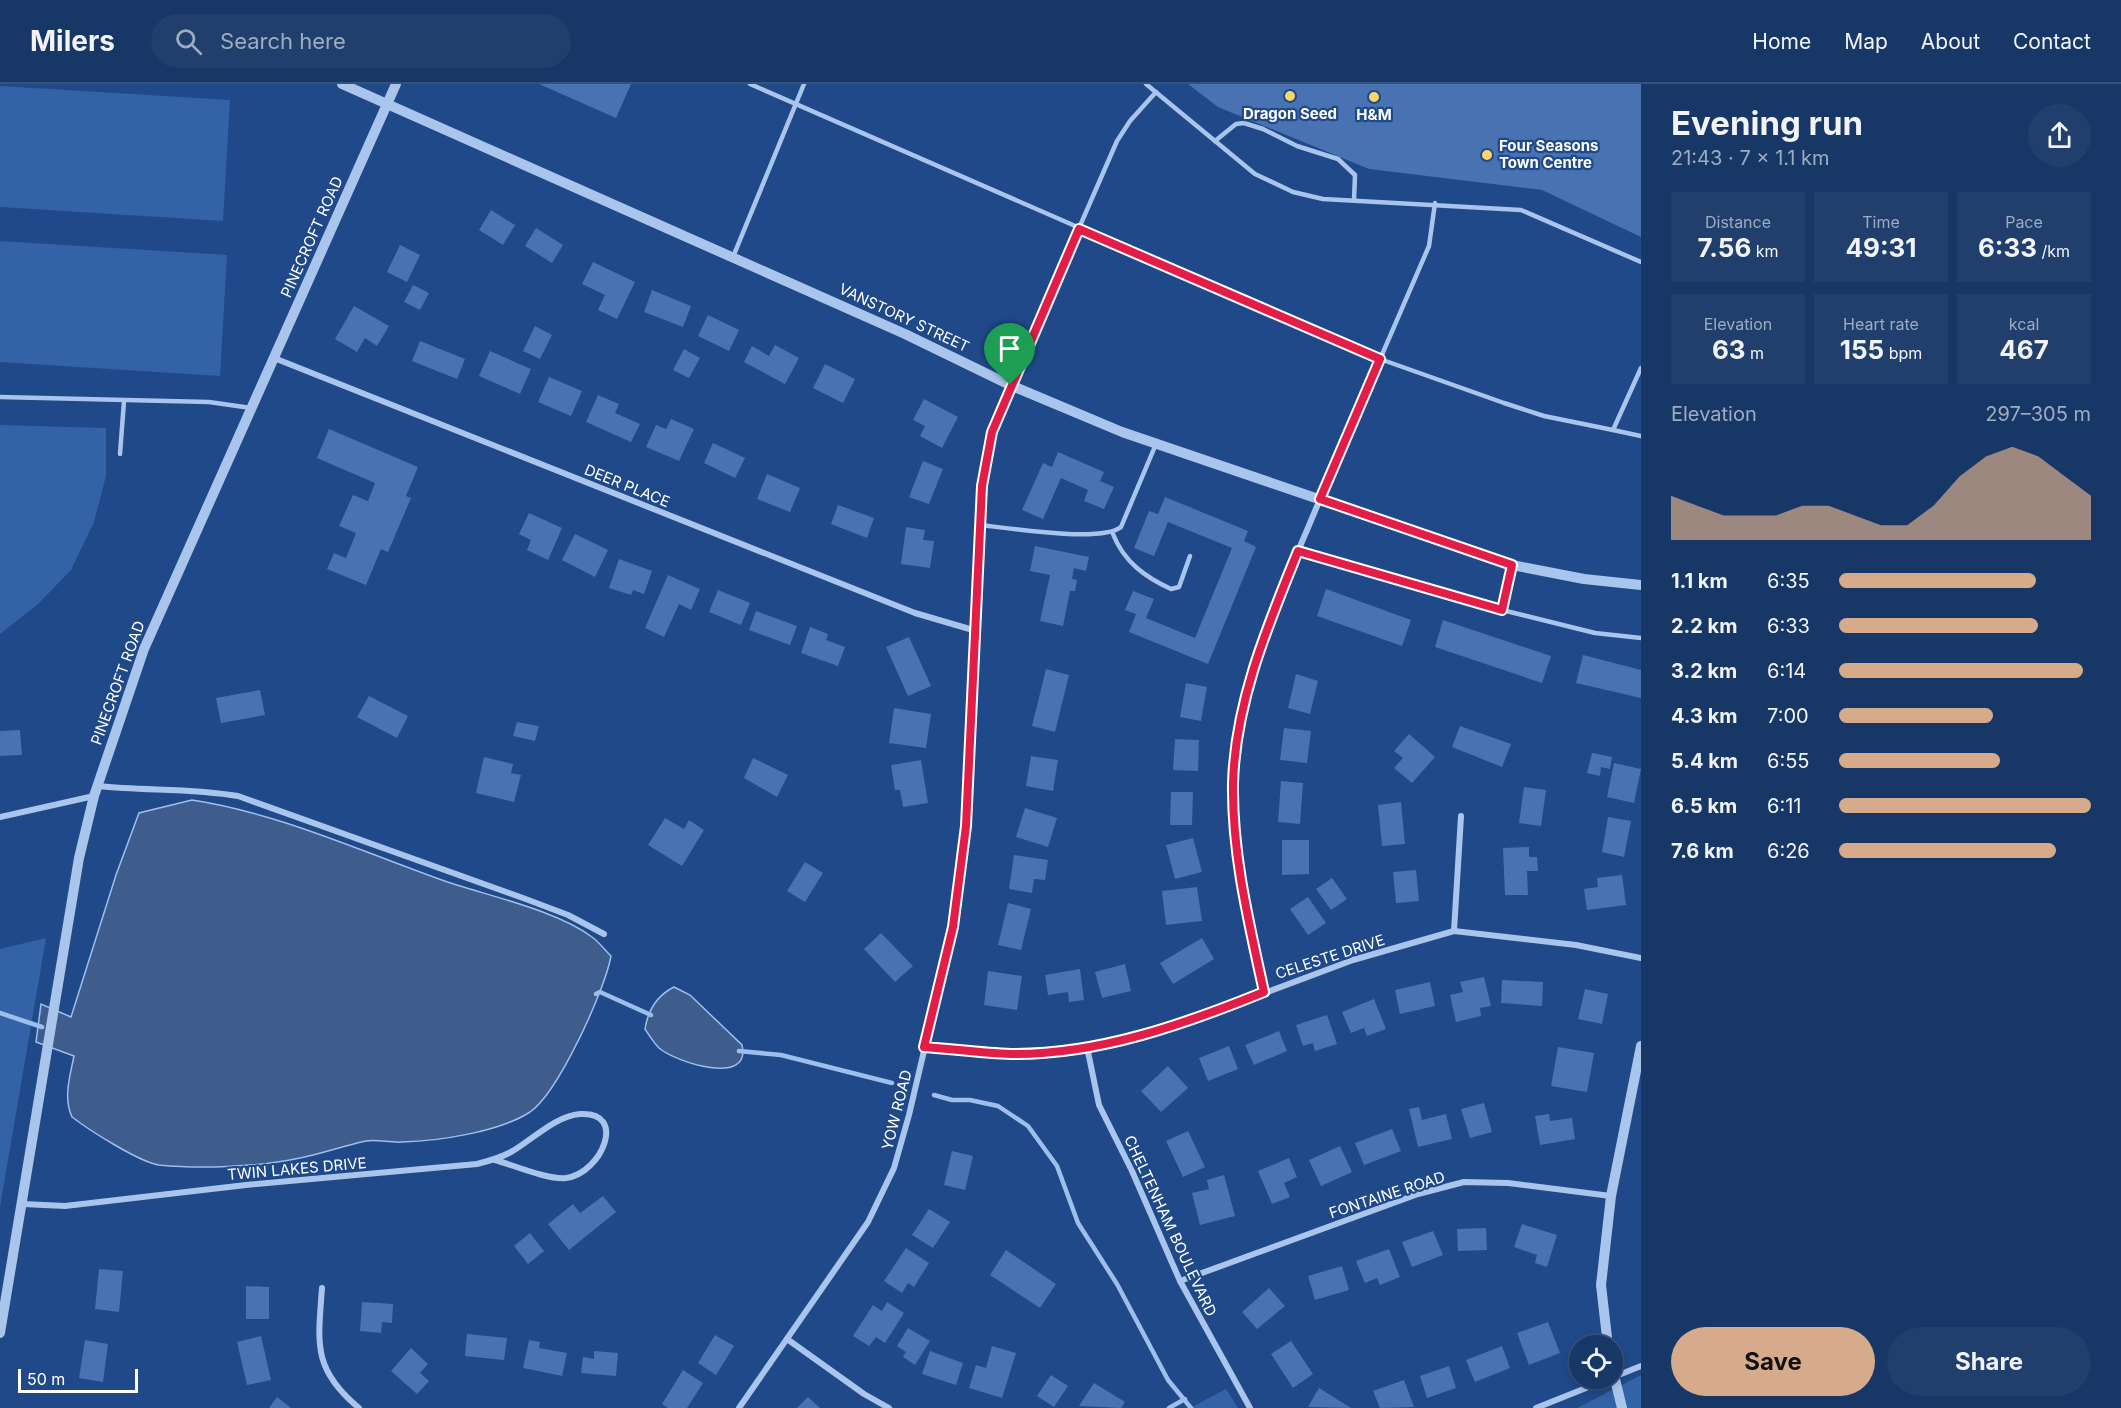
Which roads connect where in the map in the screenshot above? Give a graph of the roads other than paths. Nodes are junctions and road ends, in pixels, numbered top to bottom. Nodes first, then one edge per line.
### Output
1 (342, 84) edge
2 (396, 84) edge
3 (750, 84) edge
4 (804, 84) edge
5 (1146, 84) edge
6 (1156, 92) junction
7 (388, 102) junction
8 (796, 104) junction
9 (1215, 141) junction
10 (1354, 200) junction
11 (1435, 203) junction
12 (1079, 229) junction
13 (733, 257) junction
14 (1641, 262) edge
15 (274, 358) junction
16 (1380, 359) junction
17 (1641, 368) edge
18 (1010, 385) junction
19 (1633, 386) junction
20 (1641, 387) edge
21 (0, 397) edge
22 (124, 400) junction
23 (251, 408) junction
24 (1613, 430) junction
25 (1641, 436) edge
26 (1156, 444) junction
27 (120, 454) dead end
28 (1320, 499) junction
29 (980, 525) junction
30 (1113, 534) junction
31 (1298, 551) junction
32 (1190, 556) dead end
33 (1512, 565) junction
34 (1640, 584) edge
35 (1502, 610) junction
36 (973, 630) junction
37 (1641, 638) edge
38 (96, 791) junction
39 (1461, 816) dead end
40 (0, 817) edge
41 (1454, 931) junction
42 (604, 934) dead end
43 (1641, 958) edge
44 (1264, 992) junction
45 (1641, 1046) edge
46 (924, 1047) junction
47 (1087, 1047) junction
48 (495, 1160) junction
49 (1611, 1196) junction
50 (23, 1204) junction
51 (1180, 1281) junction
52 (322, 1288) dead end
53 (0, 1333) edge
54 (1607, 1335) edge
55 (787, 1339) junction
56 (1641, 1366) edge
57 (1623, 1371) edge
58 (1578, 1389) edge
59 (1618, 1389) edge
60 (359, 1408) edge
61 (739, 1408) edge
62 (889, 1408) edge
63 (1250, 1408) edge
64 (1536, 1408) edge
65 (1622, 1408) edge

1 - 7 street, VANSTORY STREET
2 - 7 street, PINECROFT ROAD
3 - 8 lane
4 - 8 lane
5 - 6 lane
6 - 9 lane
6 - 12 lane
7 - 13 street, VANSTORY STREET
7 - 15 street, PINECROFT ROAD
8 - 12 lane
8 - 13 lane
9 - 10 lane
9 - 10 lane
10 - 11 lane
11 - 14 lane
11 - 16 lane
12 - 16 lane
12 - 18 lane
13 - 18 street, VANSTORY STREET
15 - 23 street, PINECROFT ROAD
15 - 36 street, DEER PLACE
16 - 24 lane
16 - 28 lane
17 - 19 lane
18 - 26 street, VANSTORY STREET
18 - 29 street, YOW ROAD
19 - 20 lane
19 - 24 lane
21 - 22 lane
22 - 23 lane
22 - 27 lane
23 - 38 street, PINECROFT ROAD
24 - 25 lane
26 - 28 street, VANSTORY STREET
26 - 30 lane
28 - 31 street
28 - 33 street, VANSTORY STREET
29 - 30 lane
29 - 36 street, YOW ROAD
30 - 32 lane
31 - 35 lane
31 - 44 street
33 - 34 street, VANSTORY STREET
33 - 35 lane
35 - 37 lane
36 - 46 street, YOW ROAD
38 - 40 street
38 - 42 street
38 - 50 street, PINECROFT ROAD
39 - 41 street
41 - 43 street, CELESTE DRIVE
41 - 44 street, CELESTE DRIVE
44 - 47 street, CELESTE DRIVE
45 - 49 street
46 - 47 street, CELESTE DRIVE
46 - 55 street, YOW ROAD
47 - 51 street, CHELTENHAM BOULEVARD
48 - 48 street, TWIN LAKES DRIVE
48 - 50 street, TWIN LAKES DRIVE
49 - 51 street, FONTAINE ROAD
49 - 54 street
50 - 53 street, PINECROFT ROAD
51 - 63 street, CHELTENHAM BOULEVARD
52 - 60 street
55 - 61 street, YOW ROAD
55 - 62 street
56 - 57 street
58 - 64 street
59 - 65 street

